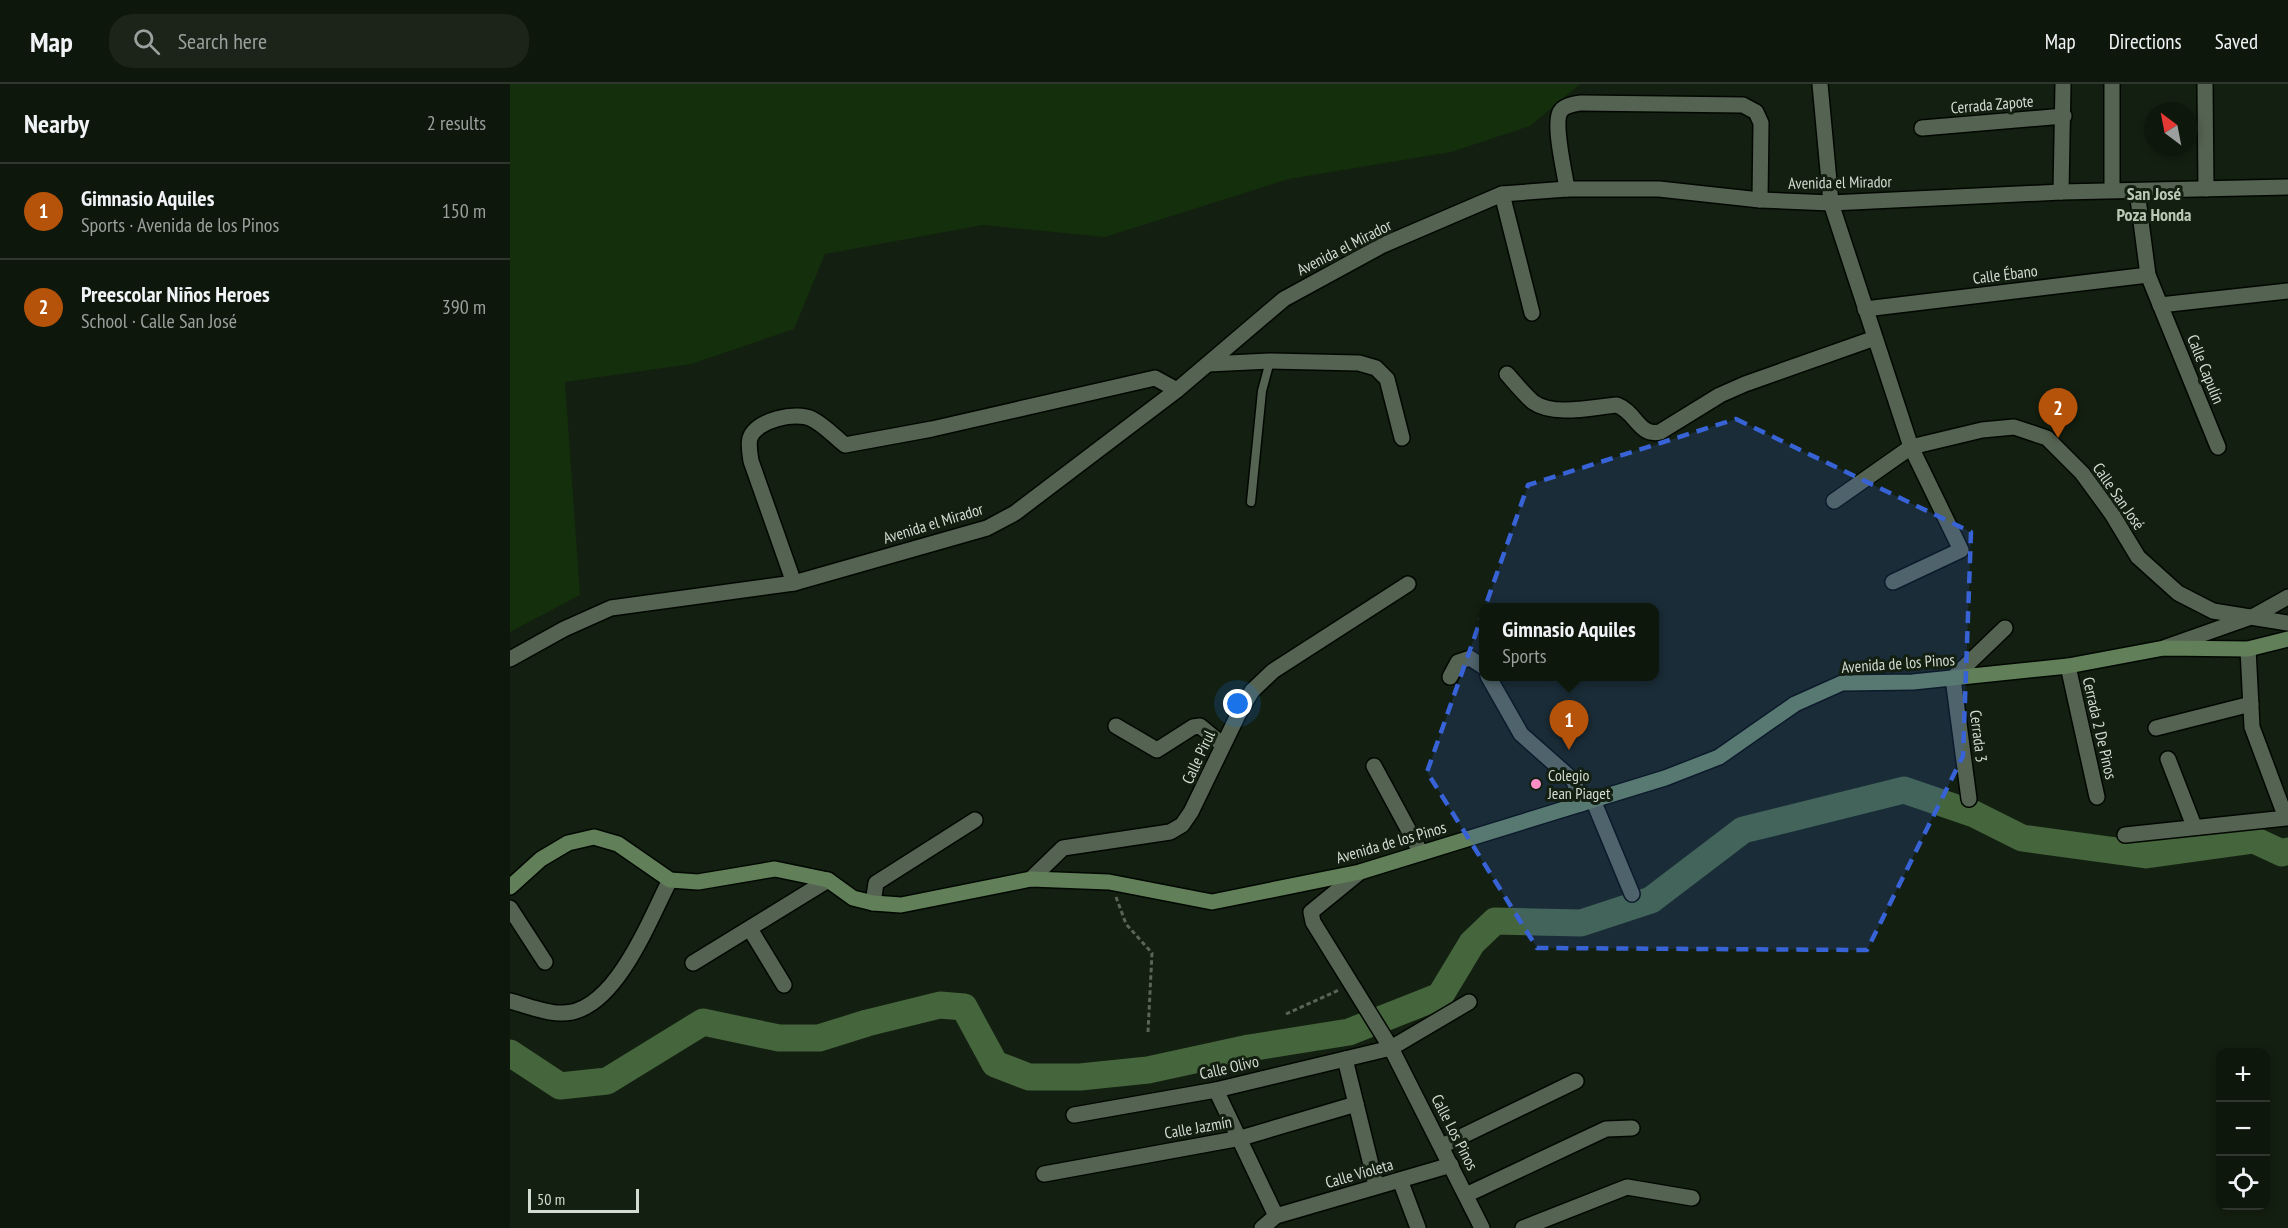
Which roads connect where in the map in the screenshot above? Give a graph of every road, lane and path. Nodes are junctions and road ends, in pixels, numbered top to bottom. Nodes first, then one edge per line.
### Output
1 (1820, 84) edge
2 (2064, 84) edge
3 (2112, 84) edge
4 (2205, 84) edge
5 (2064, 116) junction
6 (1922, 128) dead end
7 (2288, 187) edge
8 (1568, 189) junction
9 (2206, 189) junction
10 (2112, 190) junction
11 (2137, 191) junction
12 (2061, 192) junction
13 (1502, 195) junction
14 (1760, 200) junction
15 (1831, 203) junction
16 (2148, 276) junction
17 (2288, 291) edge
18 (2160, 305) junction
19 (1865, 309) junction
20 (1532, 313) dead end
21 (1875, 338) junction
22 (1270, 361) junction
23 (1208, 364) junction
24 (1507, 374) dead end
25 (1177, 390) junction
26 (1402, 438) dead end
27 (1911, 447) junction
28 (2218, 447) dead end
29 (1834, 501) dead end
30 (1251, 502) dead end
31 (1893, 582) dead end
32 (794, 583) junction
33 (1408, 584) dead end
34 (2288, 597) edge
35 (2254, 616) junction
36 (2288, 623) edge
37 (2005, 628) dead end
38 (2288, 639) edge
39 (2164, 648) junction
40 (2248, 649) junction
41 (510, 659) edge
42 (1479, 664) edge
43 (2068, 666) junction
44 (1450, 677) dead end
45 (1953, 678) junction
46 (1491, 681) edge
47 (2251, 704) junction
48 (1116, 726) dead end
49 (2156, 728) dead end
50 (1223, 745) junction
51 (2168, 759) dead end
52 (1374, 766) dead end
53 (2097, 797) dead end
54 (1969, 799) dead end
55 (1587, 802) junction
56 (975, 820) dead end
57 (2194, 826) junction
58 (2125, 835) dead end
59 (1420, 853) junction
60 (1360, 872) junction
61 (1031, 879) junction
62 (670, 880) junction
63 (828, 880) junction
64 (1109, 882) junction
65 (510, 887) edge
66 (1632, 894) dead end
67 (873, 903) junction
68 (510, 908) edge
69 (750, 929) junction
70 (545, 962) dead end
71 (693, 963) dead end
72 (1351, 984) junction
73 (784, 985) dead end
74 (510, 1001) edge
75 (1469, 1002) dead end
76 (1286, 1014) dead end
77 (1148, 1032) dead end
78 (1392, 1050) junction
79 (1345, 1059) junction
80 (1576, 1081) dead end
81 (1216, 1090) junction
82 (1356, 1104) junction
83 (1074, 1115) dead end
84 (1632, 1128) dead end
85 (1241, 1138) junction
86 (1442, 1146) junction
87 (1451, 1165) junction
88 (1044, 1174) dead end
89 (1400, 1180) junction
90 (1376, 1185) junction
91 (1466, 1195) junction
92 (1692, 1198) dead end
93 (1276, 1215) junction
94 (1262, 1228) edge
95 (1418, 1228) edge
96 (1482, 1228) edge
97 (1523, 1228) edge

1 - 15 street
2 - 5 street
3 - 10 street
4 - 9 street
5 - 6 street, Cerrada Zapote
5 - 12 street
7 - 9 street, Avenida el Mirador
8 - 13 street, Avenida el Mirador
8 - 14 street, Avenida el Mirador
8 - 14 street
9 - 11 street, Avenida el Mirador
10 - 11 street, Avenida el Mirador
10 - 12 street, Avenida el Mirador
11 - 16 street, Calle Capulín
12 - 15 street, Avenida el Mirador
13 - 20 street
13 - 23 street, Avenida el Mirador
14 - 15 street, Avenida el Mirador
15 - 19 street
16 - 18 street, Calle Capulín
16 - 19 street, Calle Ébano
17 - 18 street
18 - 28 street, Calle Capulín
19 - 21 street
21 - 24 street
21 - 27 street
22 - 23 street
22 - 26 street
22 - 30 lane
23 - 25 street, Avenida el Mirador
25 - 32 street, Avenida el Mirador
25 - 32 street
27 - 29 street
27 - 31 street
27 - 35 street, Calle San José
32 - 41 street, Avenida el Mirador
33 - 50 street, Calle Pirul
34 - 35 street
35 - 36 street, Calle San José
35 - 39 street
37 - 45 street
38 - 40 street, Avenida de los Pinos
39 - 40 street, Avenida de los Pinos
39 - 43 street, Avenida de los Pinos
40 - 47 street
42 - 44 street
43 - 45 street, Avenida de los Pinos
43 - 53 street, Cerrada 2 De Pinos
45 - 54 street, Cerrada 3
45 - 55 street, Avenida de los Pinos
46 - 55 street
47 - 49 street
47 - 57 street
48 - 50 street
50 - 61 street, Calle Pirul
51 - 57 street
52 - 59 street
55 - 59 street, Avenida de los Pinos
55 - 66 street
56 - 67 street
57 - 58 street
59 - 60 street, Avenida de los Pinos
60 - 64 street, Avenida de los Pinos
60 - 72 street, Calle Los Pinos
61 - 64 street, Avenida de los Pinos
61 - 67 street, Avenida de los Pinos
62 - 63 street, Avenida de los Pinos
62 - 65 street
62 - 74 street
63 - 67 street, Avenida de los Pinos
63 - 69 street
64 - 77 path
68 - 70 street
69 - 71 street
69 - 73 street
72 - 76 path
72 - 78 street, Calle Los Pinos
75 - 78 street, Calle Olivo
78 - 79 street, Calle Olivo
78 - 86 street, Calle Los Pinos
79 - 81 street, Calle Olivo
79 - 82 street
80 - 86 street
81 - 83 street, Calle Olivo
81 - 85 street
82 - 85 street, Calle Jazmín
82 - 90 street
84 - 91 street
85 - 88 street, Calle Jazmín
85 - 93 street
86 - 87 street, Calle Los Pinos
87 - 89 street, Calle Violeta
87 - 91 street, Calle Los Pinos
89 - 90 street, Calle Violeta
89 - 95 street
90 - 93 street, Calle Violeta
91 - 96 street, Calle Los Pinos
92 - 97 street
93 - 94 street

